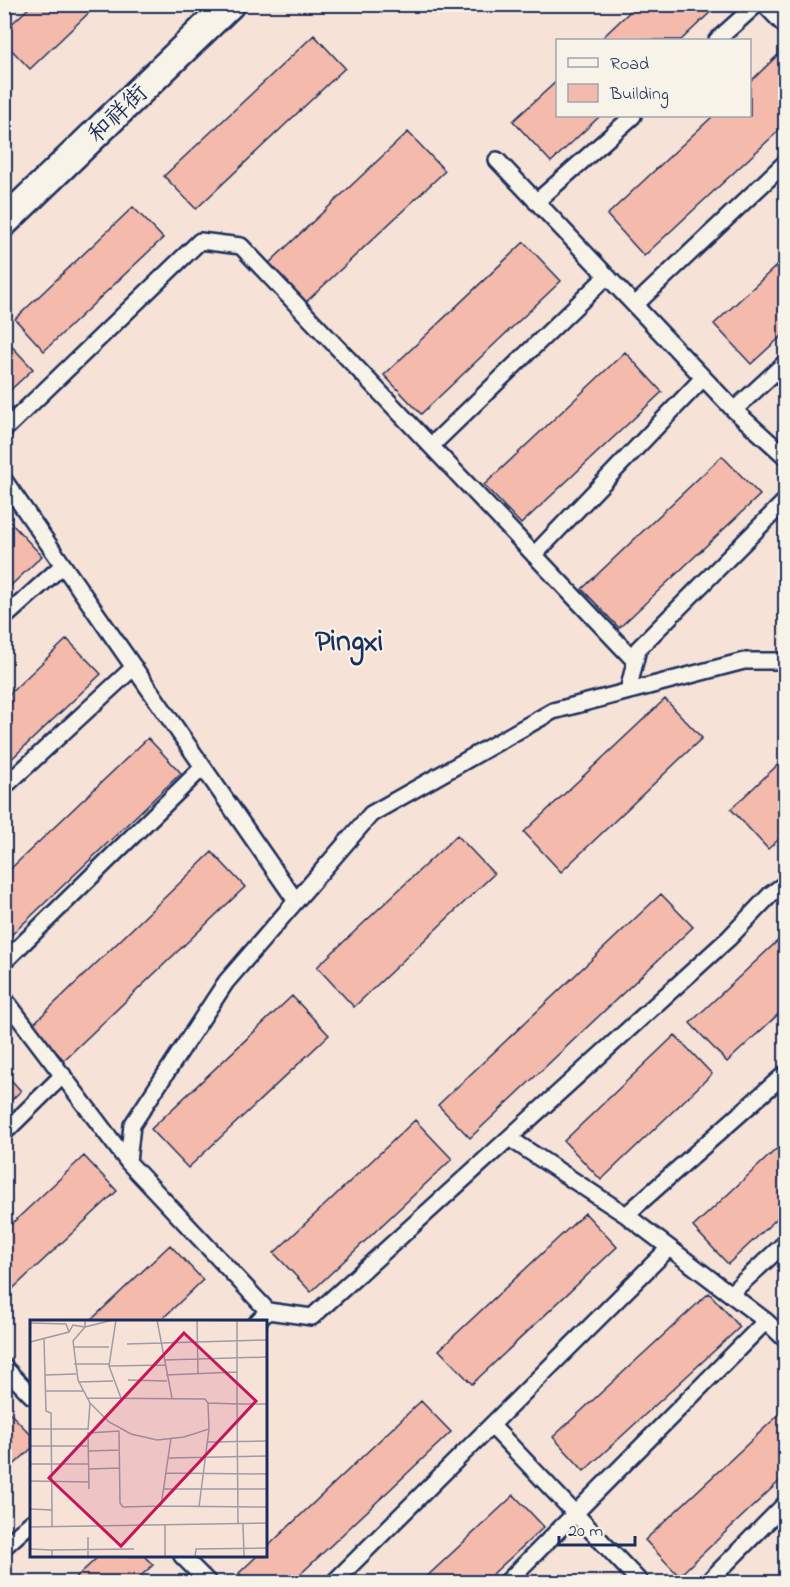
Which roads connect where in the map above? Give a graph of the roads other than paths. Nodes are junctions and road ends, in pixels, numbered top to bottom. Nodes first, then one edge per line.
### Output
1 (230, 4) edge
2 (758, 4) edge
3 (764, 4) edge
4 (786, 27) edge
5 (718, 39) edge
6 (632, 117) edge
7 (497, 160) dead end
8 (786, 162) edge
9 (536, 202) junction
10 (4, 222) edge
11 (607, 276) junction
12 (634, 305) junction
13 (786, 362) edge
14 (703, 378) junction
15 (734, 410) junction
16 (4, 430) edge
17 (431, 447) junction
18 (786, 456) edge
19 (4, 480) edge
20 (786, 500) edge
21 (534, 555) junction
22 (63, 565) junction
23 (4, 618) edge
24 (635, 661) junction
25 (786, 661) edge
26 (134, 668) junction
27 (628, 691) junction
28 (203, 767) junction
29 (4, 787) edge
30 (786, 883) edge
31 (296, 901) junction
32 (4, 962) edge
33 (4, 998) edge
34 (786, 1073) edge
35 (63, 1075) junction
36 (4, 1133) edge
37 (509, 1138) junction
38 (128, 1162) junction
39 (626, 1215) junction
40 (786, 1242) edge
41 (669, 1248) junction
42 (730, 1294) junction
43 (262, 1316) edge
44 (766, 1321) junction
45 (786, 1340) edge
46 (4, 1367) edge
47 (30, 1394) edge
48 (492, 1426) junction
49 (786, 1503) edge
50 (575, 1514) junction
51 (30, 1524) edge
52 (4, 1546) edge
53 (183, 1557) edge
54 (208, 1582) edge
55 (334, 1582) edge
56 (507, 1582) edge
57 (640, 1582) edge
58 (708, 1582) edge

1 - 10 street, 和祥街
2 - 5 lane
3 - 4 lane
6 - 9 lane
7 - 9 lane
8 - 12 lane
9 - 11 lane
11 - 12 lane
11 - 17 lane
12 - 14 lane
13 - 15 lane
14 - 15 lane
14 - 21 lane
15 - 18 lane
16 - 17 lane
17 - 21 lane
19 - 22 lane
20 - 24 lane
21 - 24 lane
22 - 23 lane
22 - 26 lane
24 - 27 lane
25 - 27 lane
26 - 28 lane
26 - 29 lane
27 - 31 lane
28 - 31 lane
28 - 32 lane
30 - 37 lane
31 - 38 lane
33 - 35 lane
34 - 39 lane
35 - 36 lane
35 - 38 lane
37 - 39 lane
37 - 43 lane
38 - 43 lane
39 - 41 lane
40 - 42 lane
41 - 42 lane
41 - 48 lane
42 - 44 lane
44 - 45 lane
44 - 50 lane
46 - 47 lane
48 - 50 lane
48 - 55 lane
49 - 58 lane
50 - 56 lane
50 - 57 lane
51 - 52 lane
53 - 54 lane

